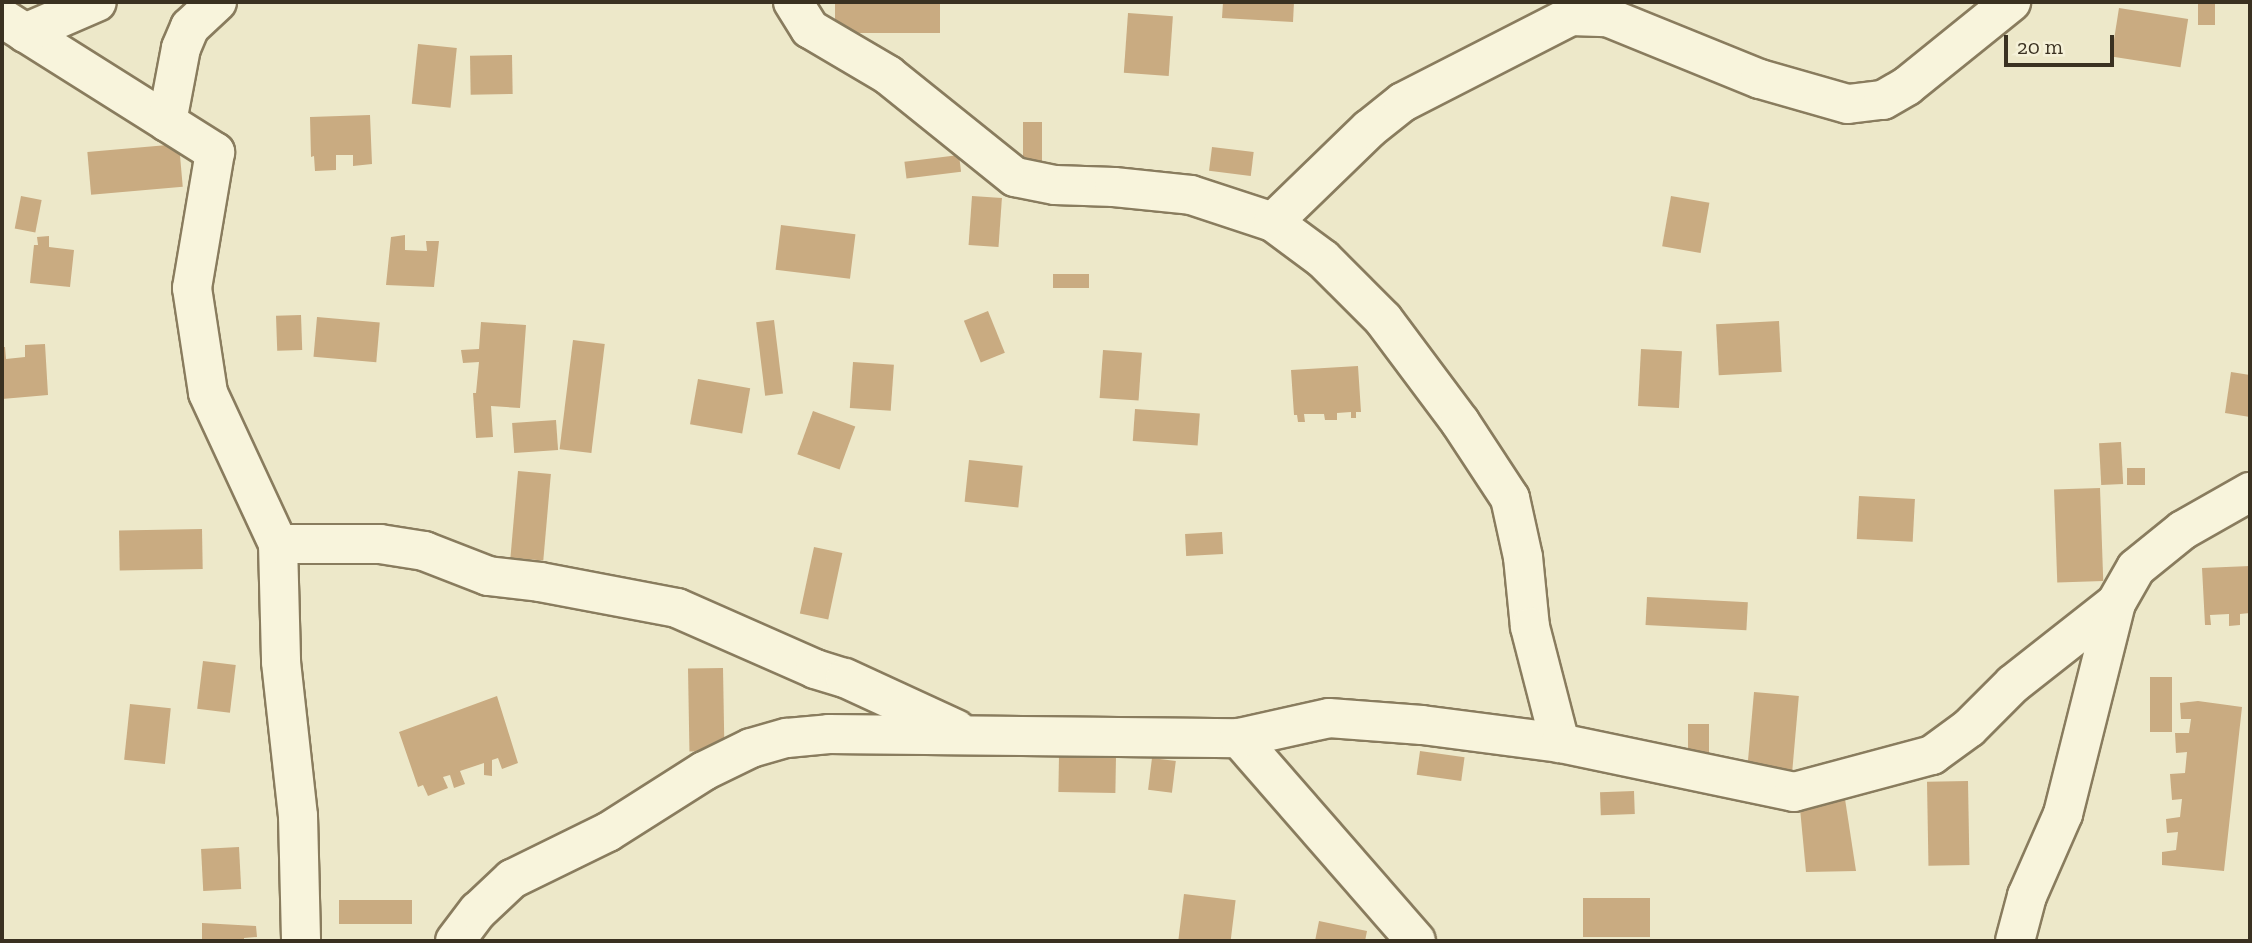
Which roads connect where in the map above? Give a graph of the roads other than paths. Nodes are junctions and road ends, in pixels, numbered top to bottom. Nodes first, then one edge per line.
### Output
1 (97, 2) edge
2 (217, 2) edge
3 (793, 2) edge
4 (2011, 2) edge
5 (14, 25) edge
6 (167, 122) junction
7 (1273, 222) junction
8 (2250, 492) edge
9 (278, 544) junction
10 (2116, 603) junction
11 (968, 735) junction
12 (1239, 738) junction
13 (1560, 743) junction
14 (300, 941) edge
15 (456, 941) edge
16 (1416, 941) edge
17 (2015, 941) edge

1 - 5 street
2 - 6 street
3 - 7 street
4 - 7 street
5 - 6 street
6 - 9 street
7 - 13 street
8 - 10 street
9 - 11 street
9 - 14 street
10 - 13 street
10 - 17 street
11 - 12 street
11 - 15 street
12 - 13 street
12 - 16 street

